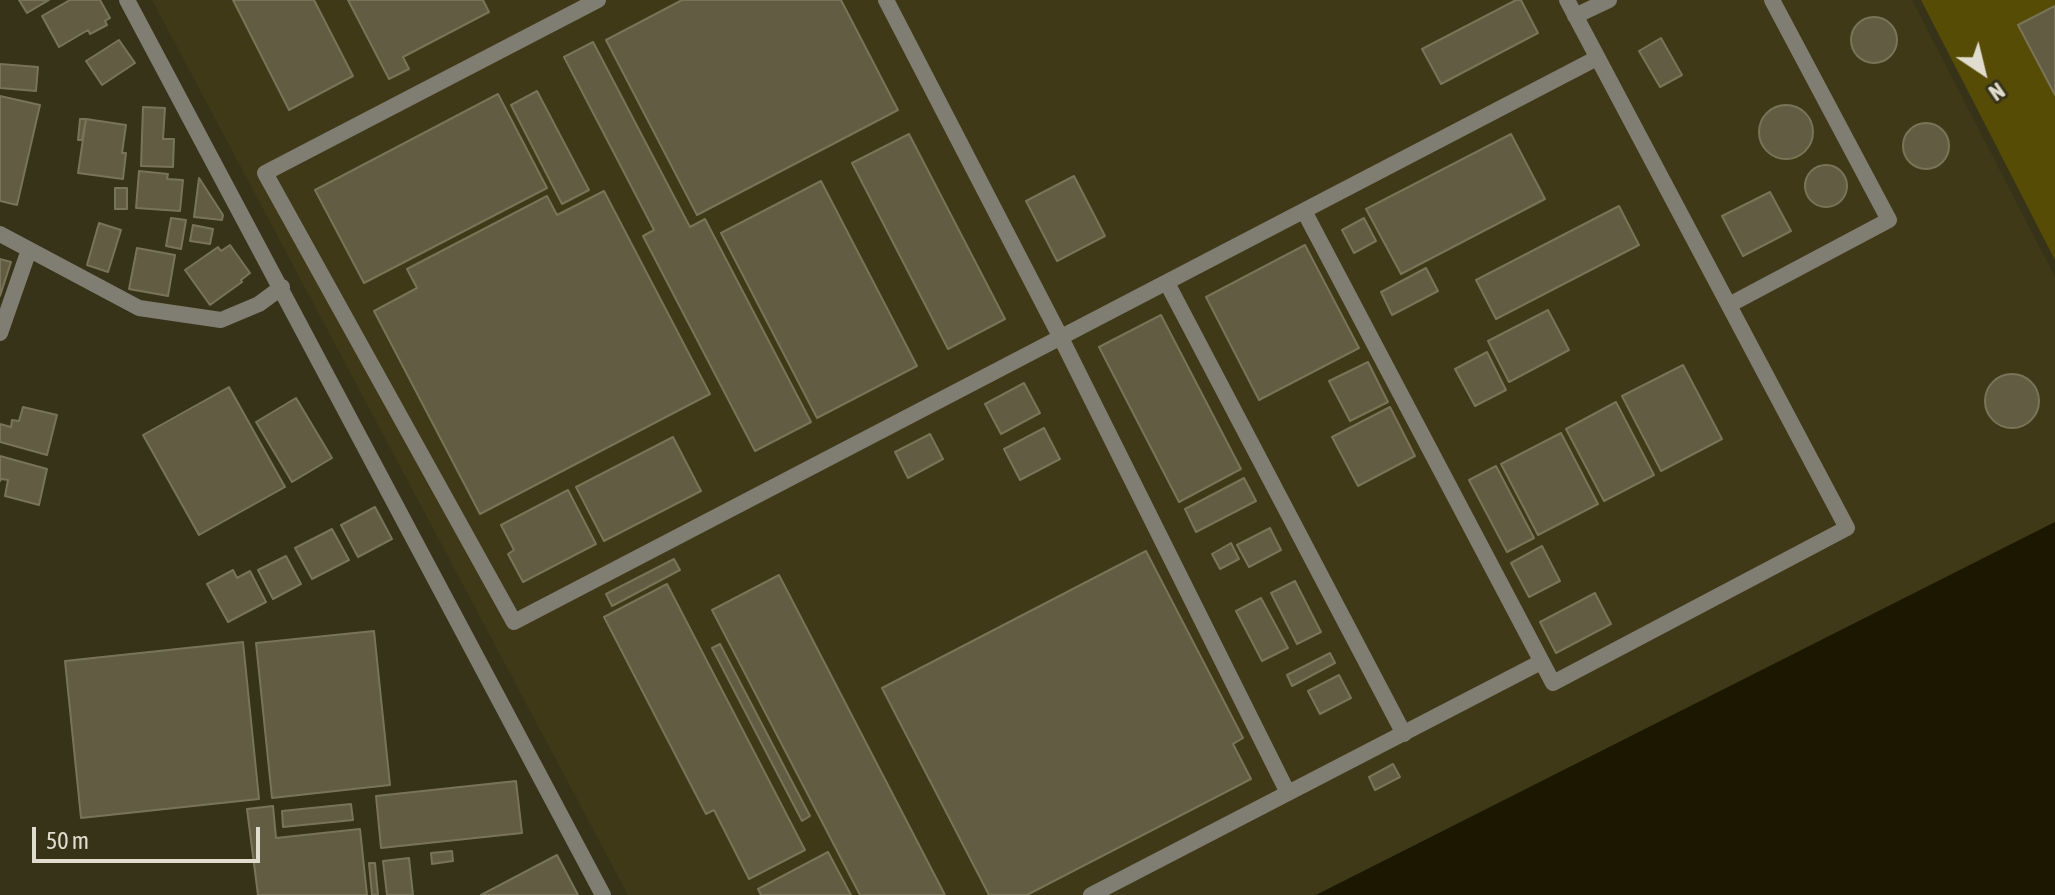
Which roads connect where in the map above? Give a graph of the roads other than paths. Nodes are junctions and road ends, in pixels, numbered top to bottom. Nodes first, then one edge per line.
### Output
1 (127, 0) edge
2 (598, 0) edge
3 (886, 0) edge
4 (1567, 0) edge
5 (1609, 0) edge
6 (1772, 0) edge
7 (1575, 16) junction
8 (1597, 58) junction
9 (1304, 211) junction
10 (0, 234) edge
11 (29, 250) junction
12 (1167, 283) junction
13 (282, 287) junction
14 (1729, 305) junction
15 (0, 333) edge
16 (1061, 338) junction
17 (1541, 662) junction
18 (1404, 734) junction
19 (1288, 793) junction
20 (603, 895) edge
21 (1091, 895) edge

1 - 13 street
2 - 16 street
3 - 16 street
4 - 7 street
5 - 7 street
6 - 14 street
7 - 8 street
8 - 9 street
8 - 14 street
9 - 12 street
9 - 17 street
10 - 11 street
11 - 13 street
11 - 15 street
12 - 16 street
12 - 18 street
13 - 20 street
14 - 17 street
16 - 19 street
17 - 18 street
18 - 19 street
19 - 21 street

